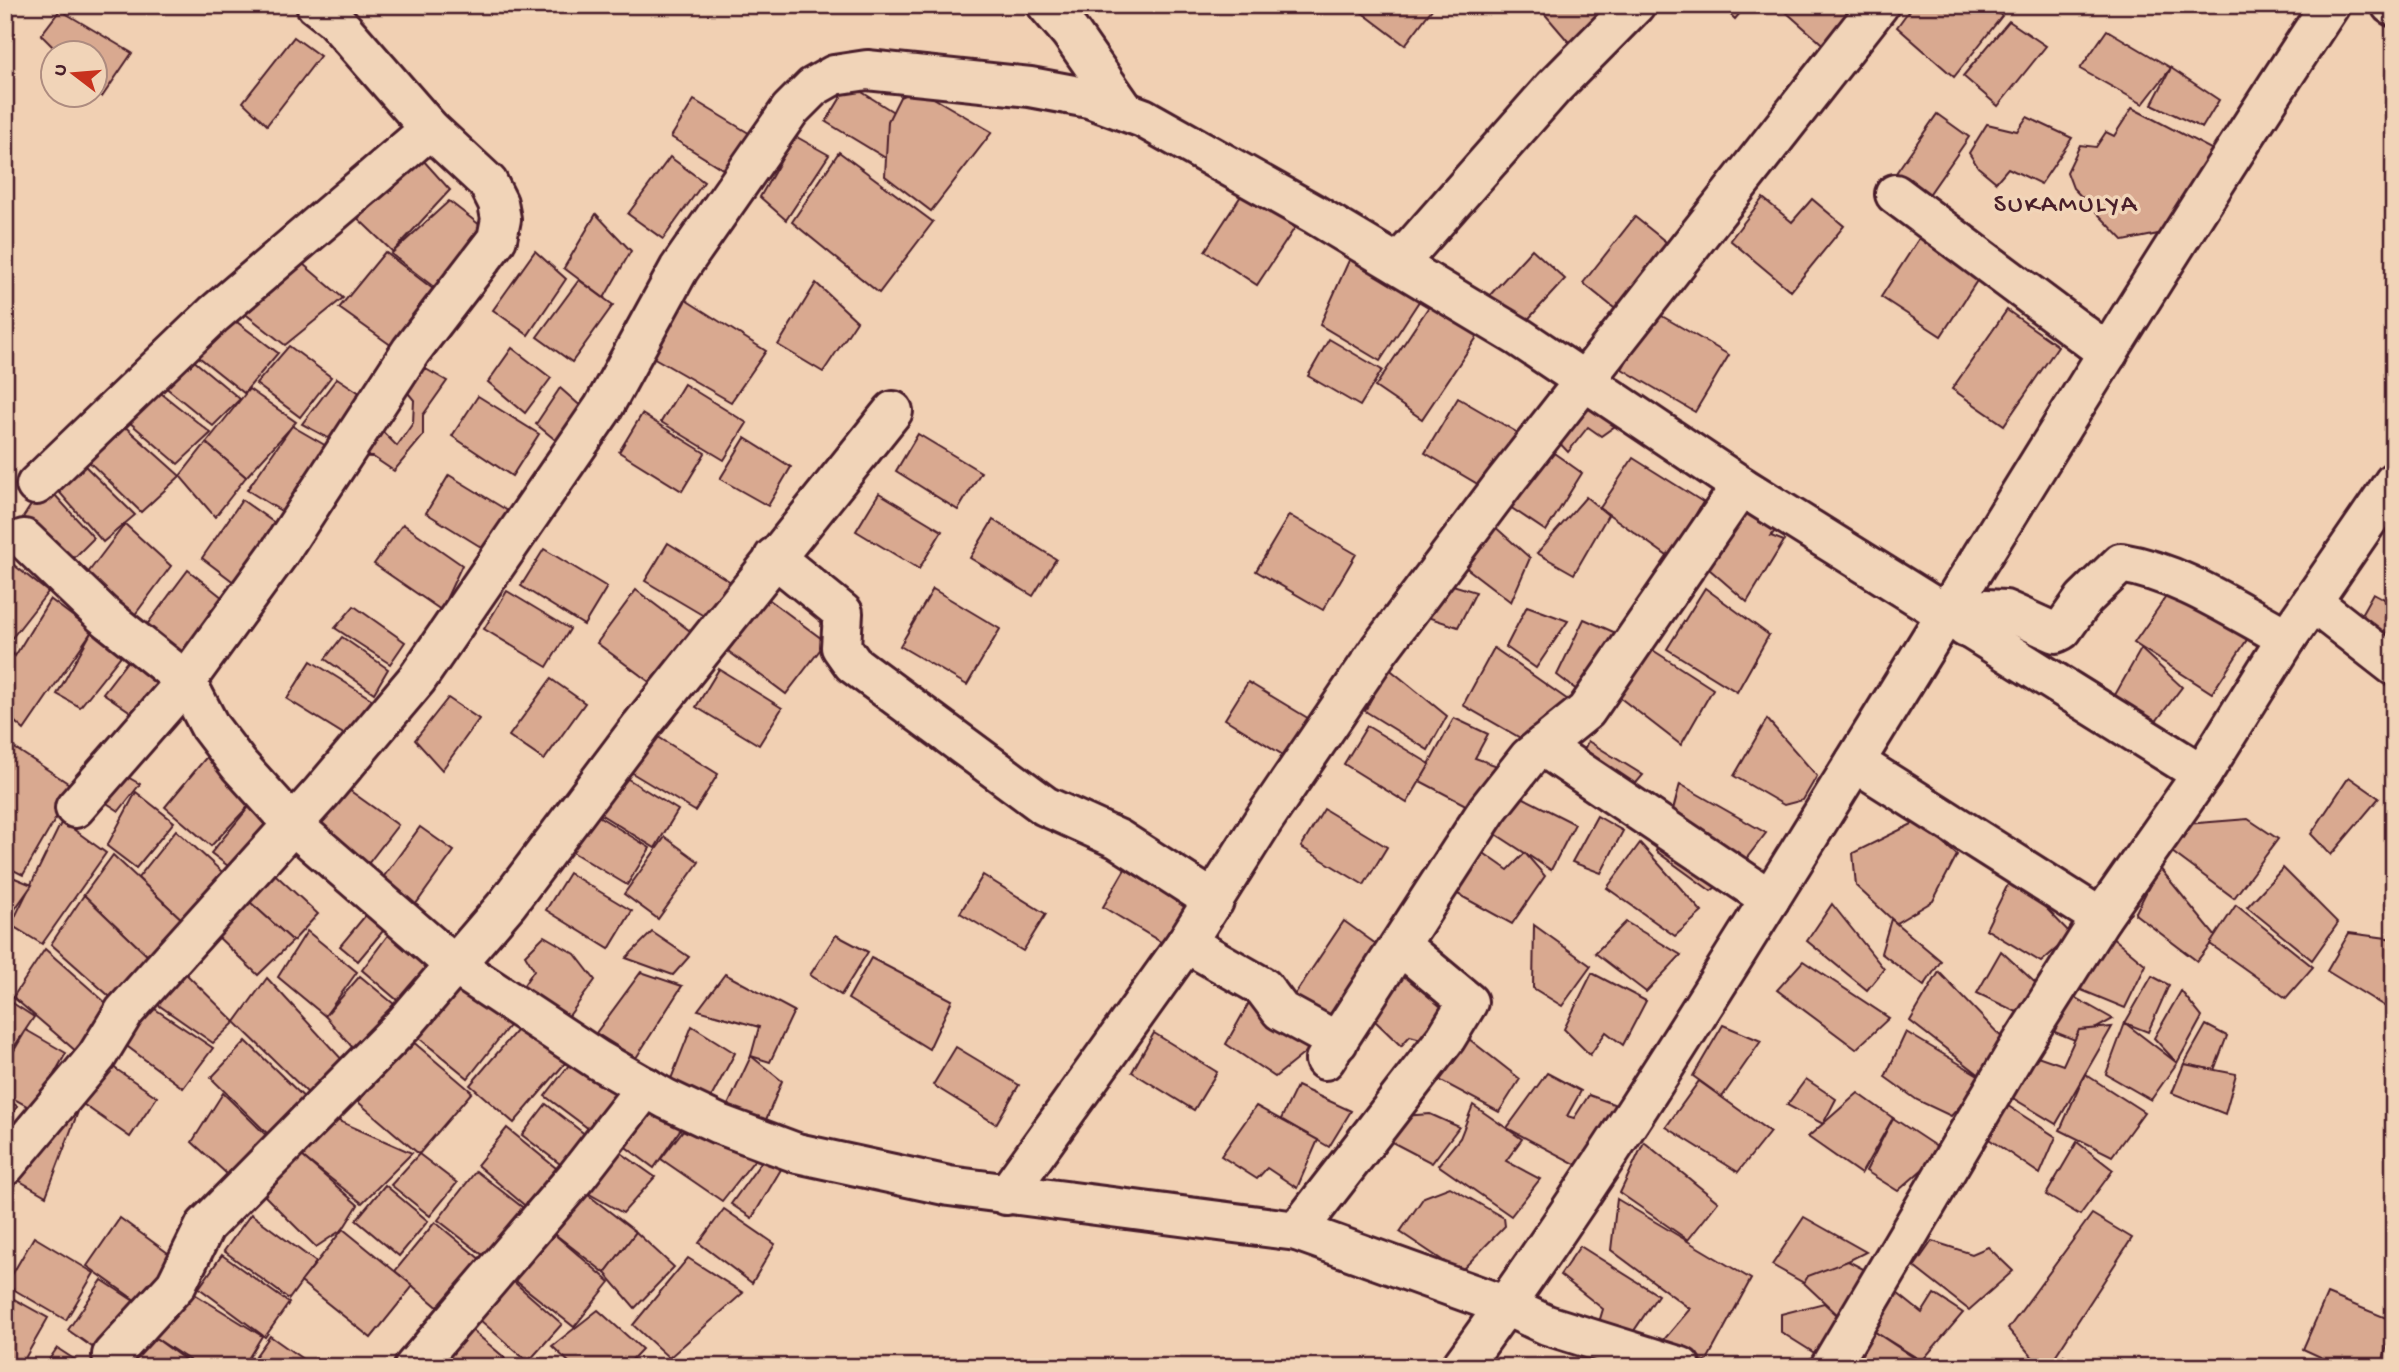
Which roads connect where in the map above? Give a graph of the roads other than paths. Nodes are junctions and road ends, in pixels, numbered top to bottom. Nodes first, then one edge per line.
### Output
1 (316, 5) edge
2 (1047, 5) edge
3 (1635, 5) edge
4 (1879, 5) edge
5 (2330, 5) edge
6 (1125, 111) junction
7 (430, 129) junction
8 (1895, 194) dead end
9 (1398, 264) junction
10 (2109, 353) junction
11 (1585, 381) junction
12 (893, 411) dead end
13 (2394, 482) edge
14 (36, 485) dead end
15 (1741, 486) junction
16 (24, 539) dead end
17 (774, 557) junction
18 (2312, 602) junction
19 (1957, 622) junction
20 (2287, 638) junction
21 (2394, 666) edge
22 (186, 681) junction
23 (1542, 746) junction
24 (1856, 762) junction
25 (2202, 774) junction
26 (75, 808) dead end
27 (293, 825) junction
28 (1770, 899) junction
29 (1214, 901) junction
30 (2101, 918) junction
31 (1186, 943) junction
32 (1401, 946) junction
33 (453, 964) junction
34 (646, 1087) junction
35 (5, 1166) edge
36 (1006, 1195) junction
37 (1297, 1231) junction
38 (1506, 1306) junction
39 (112, 1355) dead end
40 (414, 1367) edge
41 (1461, 1367) edge
42 (1681, 1367) edge
43 (1830, 1367) edge

1 - 7 street
2 - 6 street
3 - 9 street
4 - 11 street
5 - 10 street
6 - 9 street
6 - 27 street
7 - 14 street
7 - 22 street
8 - 10 street
9 - 11 street
10 - 19 street
11 - 15 street
11 - 29 street
12 - 17 street
13 - 18 street
15 - 19 street
15 - 23 street
16 - 22 street
17 - 29 street
17 - 33 street
18 - 20 street
18 - 21 street
19 - 20 street
19 - 24 street
19 - 25 street
20 - 25 street
22 - 26 street
22 - 27 street
23 - 28 street
23 - 32 street
24 - 28 street
24 - 30 street
25 - 30 street
27 - 33 street
27 - 35 street
28 - 38 street
29 - 31 street
30 - 43 street
31 - 32 street
31 - 36 street
32 - 37 street
33 - 34 street
33 - 39 street
34 - 36 street
34 - 40 street
36 - 37 street
37 - 38 street
38 - 41 street
38 - 42 street

